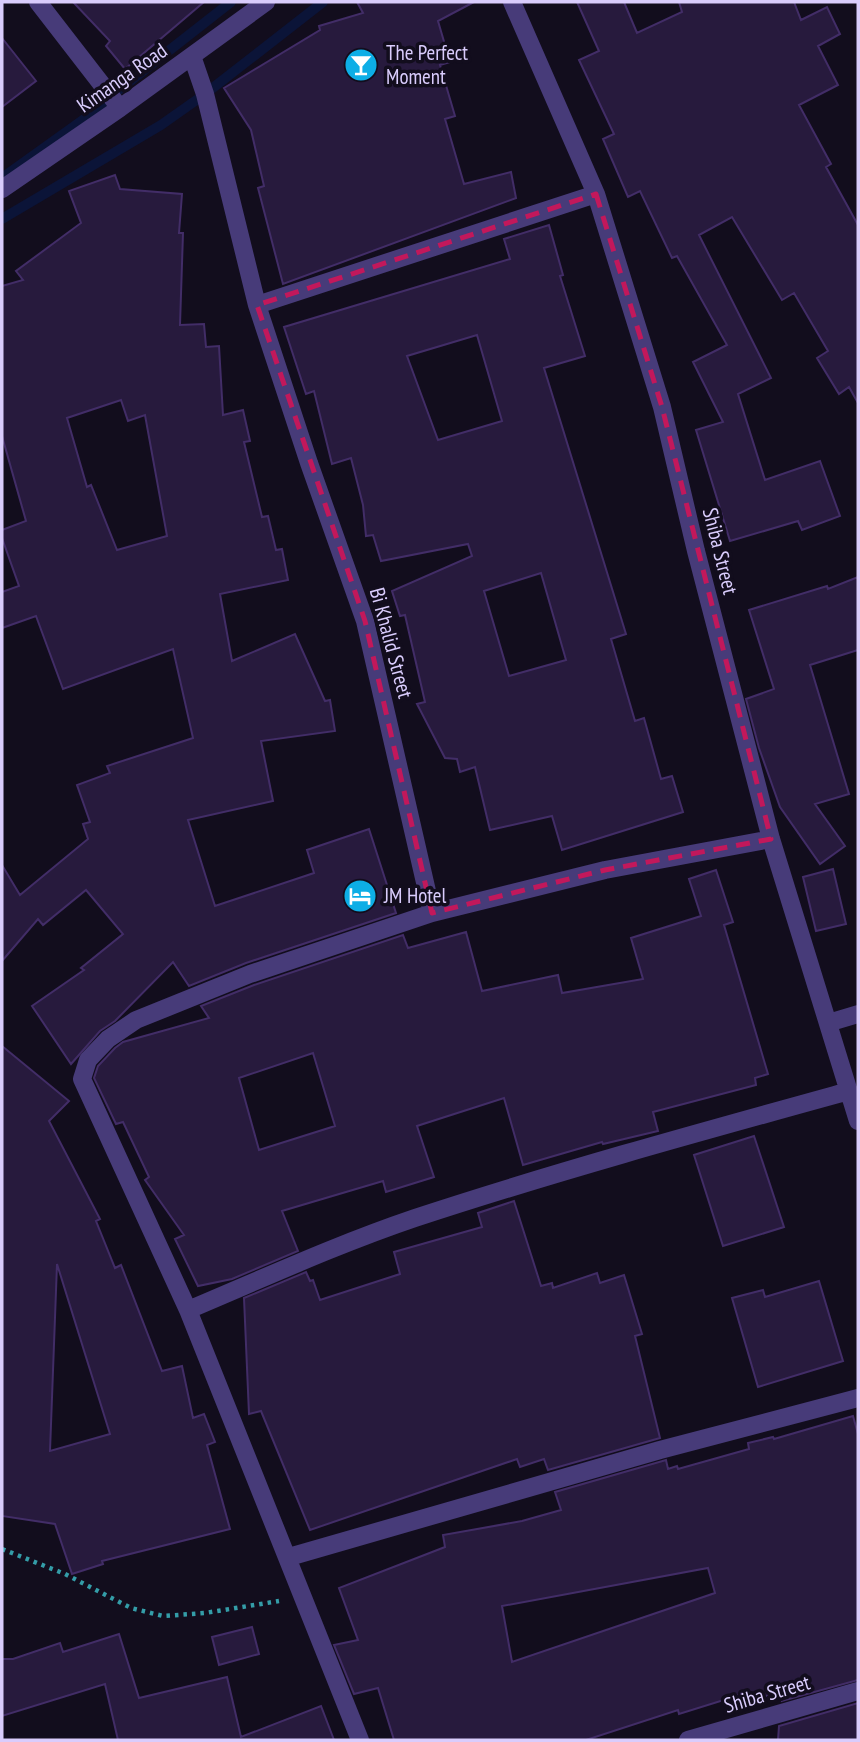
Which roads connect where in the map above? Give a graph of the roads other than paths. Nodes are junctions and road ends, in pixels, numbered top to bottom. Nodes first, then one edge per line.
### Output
1 (38, 2) edge
2 (266, 2) edge
3 (512, 2) edge
4 (192, 57) junction
5 (120, 108) junction
6 (2, 189) edge
7 (596, 194) junction
8 (257, 305) junction
9 (771, 839) junction
10 (432, 913) junction
11 (858, 1014) edge
12 (828, 1023) junction
13 (849, 1091) junction
14 (858, 1121) edge
15 (188, 1310) junction
16 (858, 1398) edge
17 (289, 1557) junction
18 (858, 1690) edge
19 (360, 1740) edge
20 (688, 1740) edge

1 - 5 street
2 - 4 street, Kimanga Road
3 - 7 street, Shiba Street
4 - 5 street, Kimanga Road
4 - 8 street, Bi Khalid Street
5 - 6 street, Kimanga Road
7 - 8 street
7 - 9 street, Shiba Street
8 - 10 street, Bi Khalid Street
9 - 10 street
9 - 12 street, Shiba Street
10 - 15 street
11 - 12 street
12 - 13 street, Shiba Street
13 - 14 street, Shiba Street
13 - 15 street
15 - 17 street
16 - 17 street
17 - 19 street
18 - 20 street, Shiba Street

